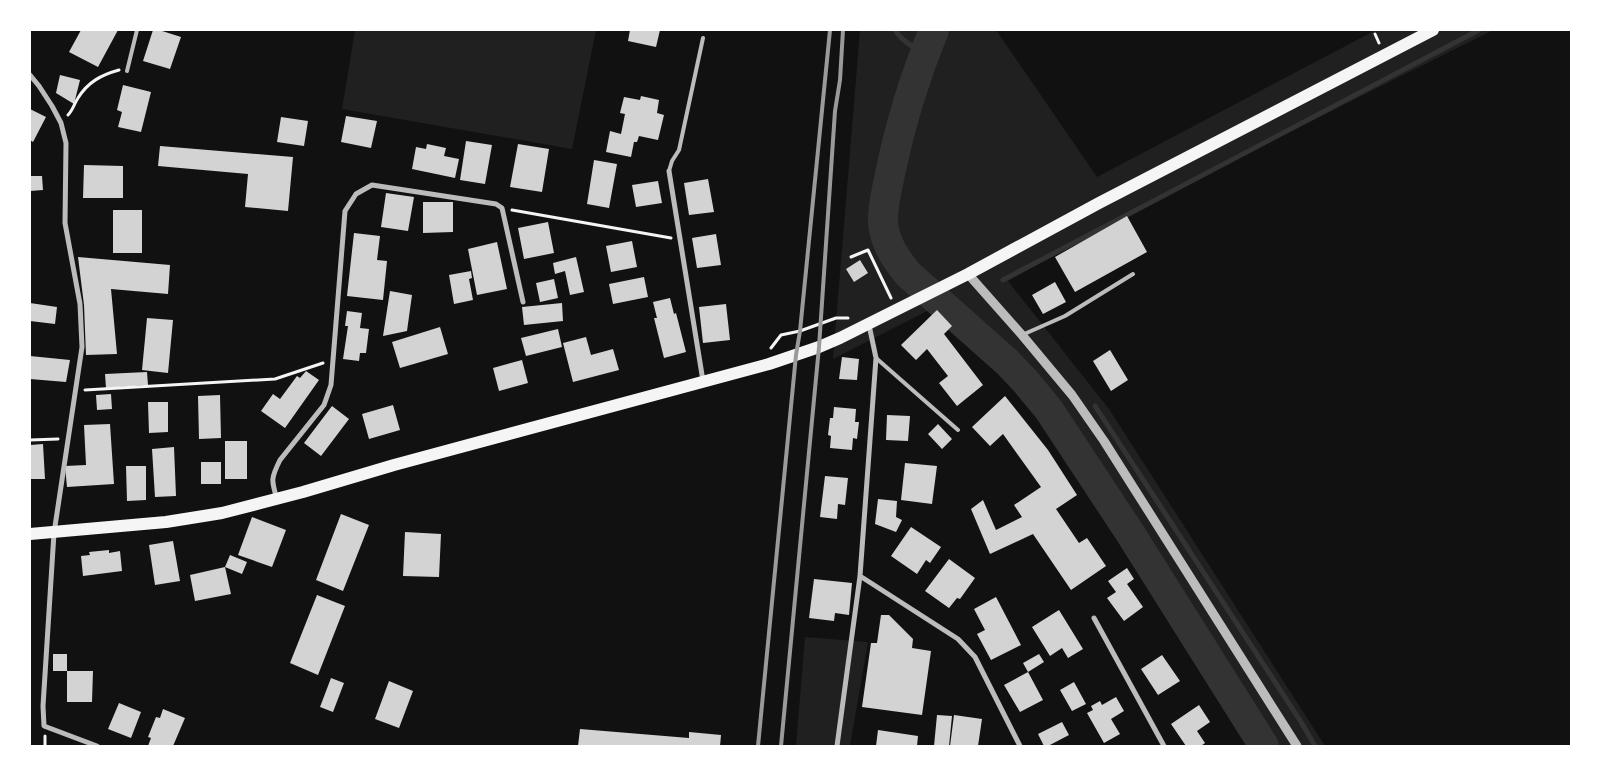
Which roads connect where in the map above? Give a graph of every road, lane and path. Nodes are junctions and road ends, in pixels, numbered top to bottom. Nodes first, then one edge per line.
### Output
1 (137, 30) edge
2 (1433, 30) edge
3 (703, 38) dead end
4 (127, 71) joint
5 (30, 75) edge
6 (62, 124) junction
7 (669, 171) joint
8 (502, 208) junction
9 (679, 240) junction
10 (852, 257) dead end
11 (968, 274) junction
12 (1133, 274) dead end
13 (896, 296) dead end
14 (891, 298) junction
15 (523, 302) dead end
16 (883, 302) dead end
17 (850, 318) dead end
18 (869, 324) junction
19 (1022, 335) junction
20 (876, 358) junction
21 (333, 360) junction
22 (769, 364) junction
23 (703, 382) junction
24 (77, 390) junction
25 (958, 430) dead end
26 (68, 438) junction
27 (30, 440) edge
28 (277, 499) junction
29 (54, 533) junction
30 (30, 534) edge
31 (860, 576) junction
32 (1094, 618) dead end
33 (97, 746) edge
34 (837, 746) edge
35 (1020, 746) edge
36 (1164, 746) edge
37 (1297, 746) edge

1 - 4 lane
2 - 11 main road
3 - 7 lane
4 - 6 path
5 - 6 street
6 - 24 street
7 - 9 street
8 - 9 path
8 - 15 street
8 - 21 street
9 - 23 street
10 - 14 path
11 - 18 main road
11 - 19 street
12 - 19 lane
13 - 14 path
14 - 16 path
17 - 22 path
18 - 20 street
18 - 22 main road
19 - 37 street
20 - 25 lane
20 - 31 street
21 - 24 path
21 - 28 street
22 - 23 main road
23 - 28 main road
24 - 26 street
26 - 27 path
26 - 29 street
28 - 29 main road
29 - 30 main road
29 - 33 street
31 - 34 street
31 - 35 street
32 - 36 street

